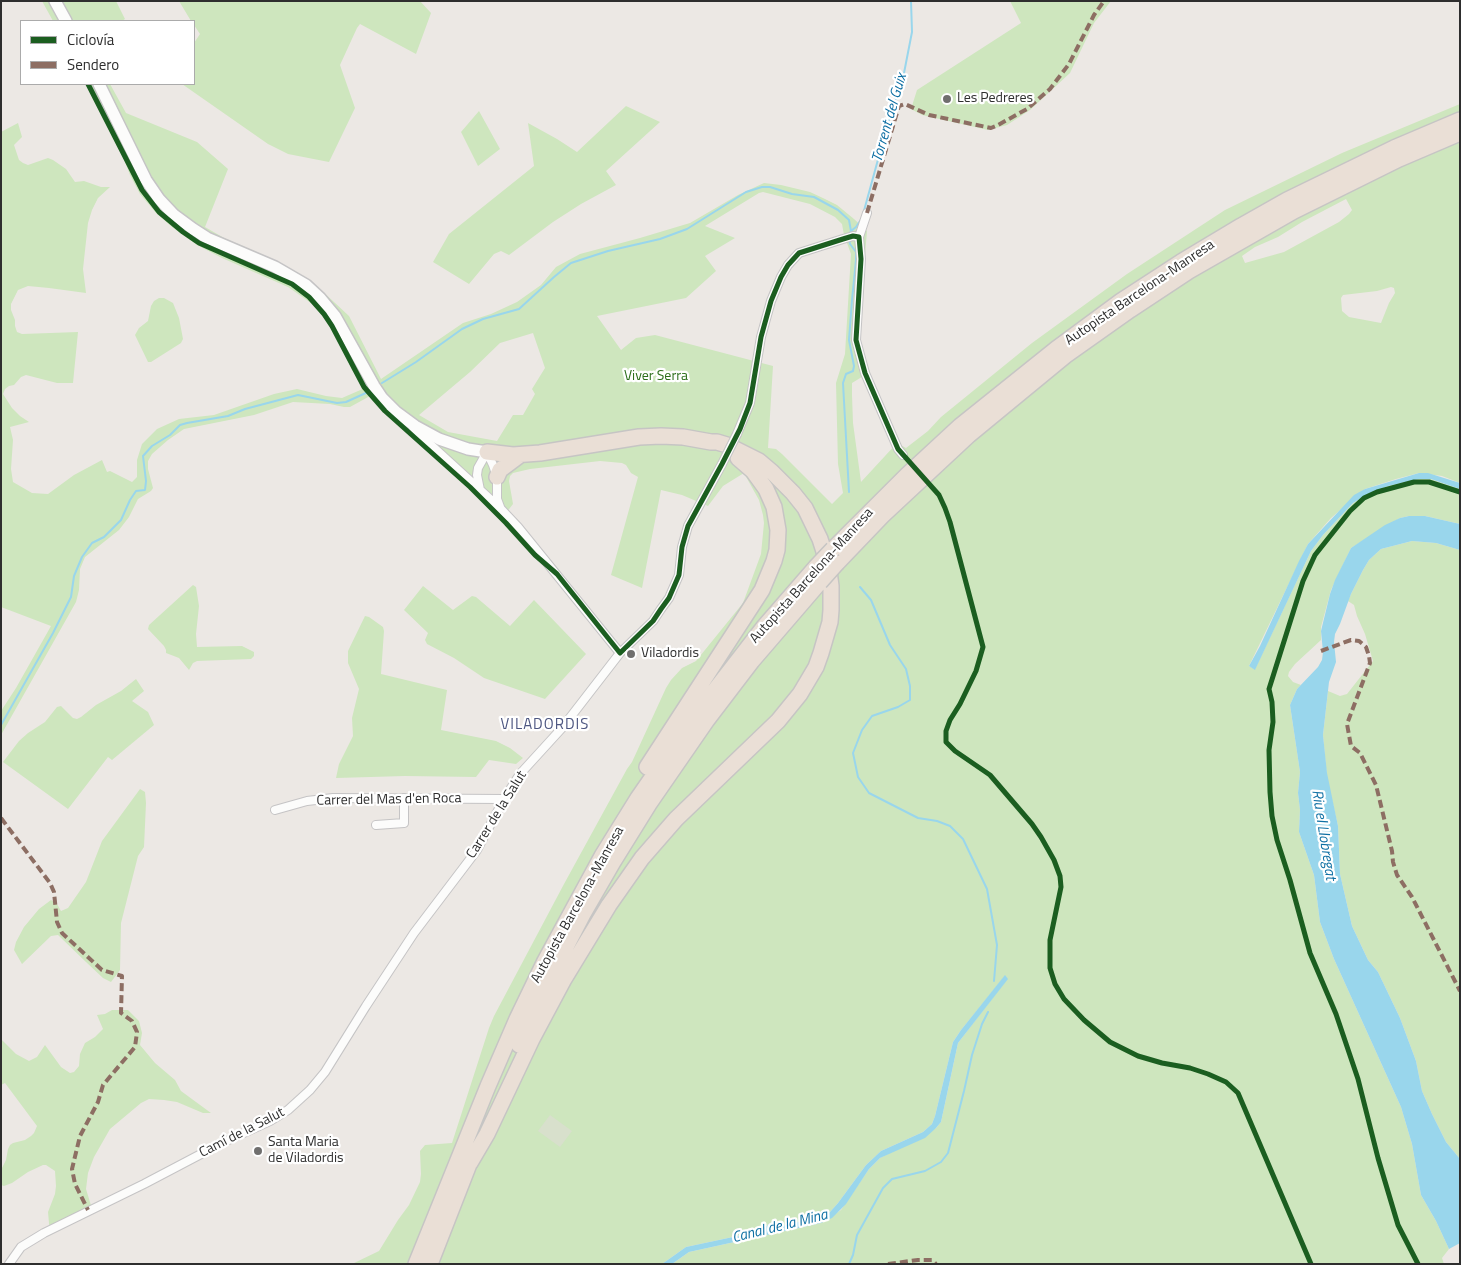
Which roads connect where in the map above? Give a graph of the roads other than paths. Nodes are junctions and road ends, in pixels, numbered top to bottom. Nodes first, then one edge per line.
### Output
1 (54, 1) edge
2 (65, 20) edge
3 (99, 85) edge
4 (1460, 120) edge
5 (1460, 133) edge
6 (867, 213) dead end
7 (856, 237) junction
8 (407, 421) junction
9 (711, 442) junction
10 (487, 452) junction
11 (520, 454) junction
12 (903, 455) dead end
13 (497, 477) junction
14 (480, 490) junction
15 (501, 509) junction
16 (835, 556) junction
17 (818, 574) junction
18 (620, 653) junction
19 (404, 798) junction
20 (504, 799) junction
21 (275, 810) dead end
22 (376, 825) dead end
23 (414, 933) joint
24 (488, 1086) junction
25 (470, 1163) junction
26 (9, 1264) edge
27 (416, 1264) edge
28 (430, 1264) edge

1 - 2 street
3 - 8 street
4 - 16 highway, Autopista Barcelona-Manresa
5 - 16 highway, Autopista Barcelona-Manresa
6 - 7 street
7 - 12 street
7 - 18 street, Carrer de la Salut, bridge
8 - 10 street
8 - 14 street
9 - 11 highway
9 - 24 highway
9 - 25 highway
10 - 11 highway
10 - 13 street
10 - 14 street
11 - 13 highway
13 - 15 street
14 - 15 street
15 - 18 street
16 - 17 highway, Autopista Barcelona-Manresa, bridge
17 - 24 highway, Autopista Barcelona-Manresa
17 - 25 highway, Autopista Barcelona-Manresa
18 - 20 street, Carrer de la Salut
19 - 20 street, Carrer del Mas d'en Roca
19 - 21 street, Carrer del Mas d'en Roca
19 - 22 street
20 - 23 street, Carrer de la Salut
23 - 26 street, Camí de la Salut
24 - 27 highway, Autopista Barcelona-Manresa
25 - 28 highway, Autopista Barcelona-Manresa

